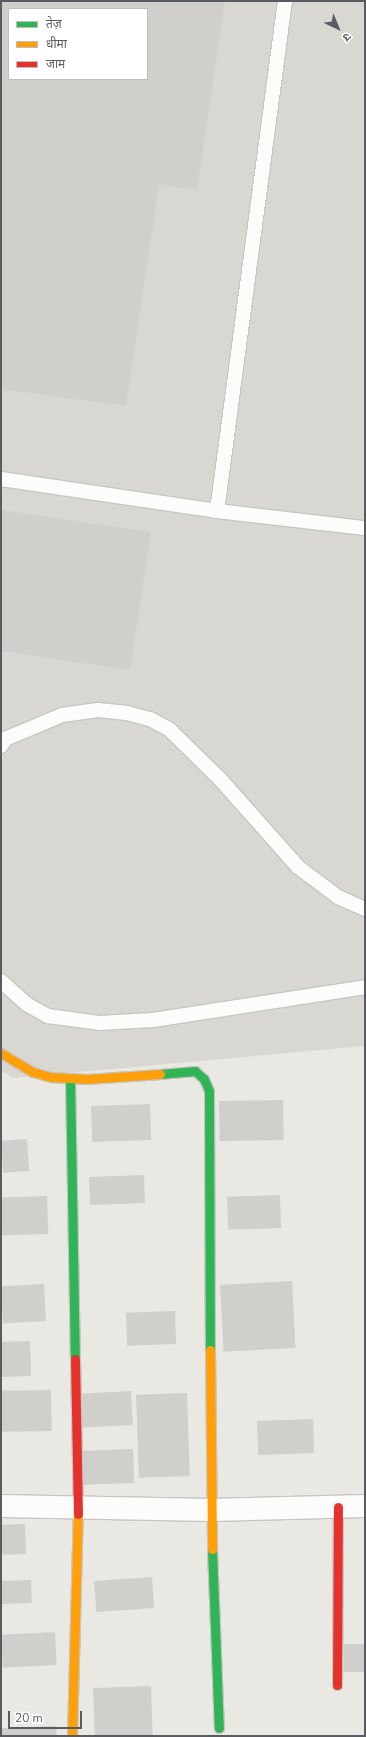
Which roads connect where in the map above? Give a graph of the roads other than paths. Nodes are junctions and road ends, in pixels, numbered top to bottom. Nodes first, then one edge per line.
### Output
1 (285, 1) edge
2 (1, 479) edge
3 (217, 511) junction
4 (365, 528) edge
5 (1, 746) edge
6 (365, 909) edge
7 (1, 981) edge
8 (365, 987) edge
9 (1, 1052) edge
10 (70, 1078) junction
11 (1, 1506) edge
12 (365, 1506) edge
13 (338, 1507) junction
14 (78, 1509) junction
15 (211, 1510) junction
16 (337, 1685) dead end
17 (219, 1728) dead end
18 (72, 1736) edge

1 - 3 lane
2 - 3 lane
3 - 4 lane
5 - 6 lane
7 - 8 lane
9 - 10 street
10 - 14 street
10 - 15 street
11 - 14 street
12 - 13 street
13 - 15 street
13 - 16 street
14 - 15 street
14 - 18 street
15 - 17 street

